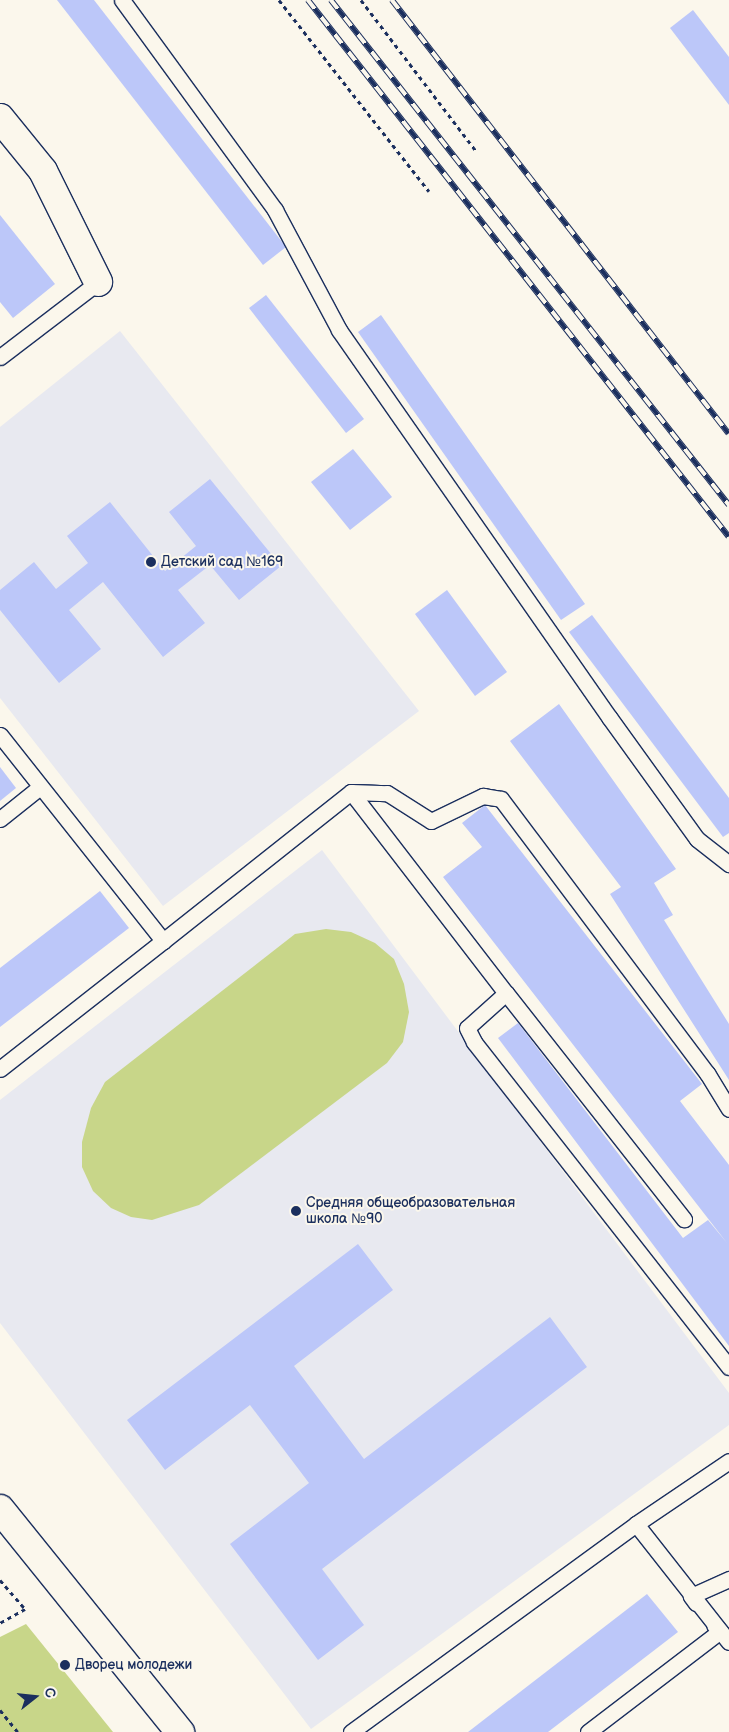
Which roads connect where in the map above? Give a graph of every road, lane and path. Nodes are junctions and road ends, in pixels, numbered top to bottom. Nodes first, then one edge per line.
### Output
1 (122, 0) edge
2 (279, 0) edge
3 (361, 0) edge
4 (0, 118) edge
5 (477, 152) dead end
6 (429, 191) dead end
7 (98, 282) joint
8 (0, 357) edge
9 (0, 735) edge
10 (40, 787) junction
11 (351, 792) junction
12 (0, 819) edge
13 (729, 864) edge
14 (163, 941) junction
15 (506, 993) junction
16 (0, 1069) edge
17 (729, 1109) edge
18 (684, 1219) dead end
19 (729, 1367) edge
20 (729, 1460) edge
21 (0, 1509) edge
22 (636, 1524) junction
23 (729, 1579) edge
24 (0, 1580) edge
25 (691, 1596) junction
26 (0, 1624) edge
27 (724, 1637) edge
28 (0, 1710) edge
29 (354, 1731) edge
30 (18, 1732) edge
31 (180, 1732) edge
32 (588, 1732) edge

1 - 13 lane
2 - 6 path
3 - 5 path
4 - 7 main road
7 - 8 lane
9 - 10 lane
10 - 12 lane
10 - 14 lane
11 - 14 lane
11 - 15 lane
11 - 17 lane
14 - 16 lane
15 - 18 lane
15 - 19 lane
20 - 22 lane
21 - 31 main road
22 - 25 lane
22 - 29 lane
23 - 25 lane
24 - 26 path
25 - 27 lane
27 - 32 lane
28 - 30 path

